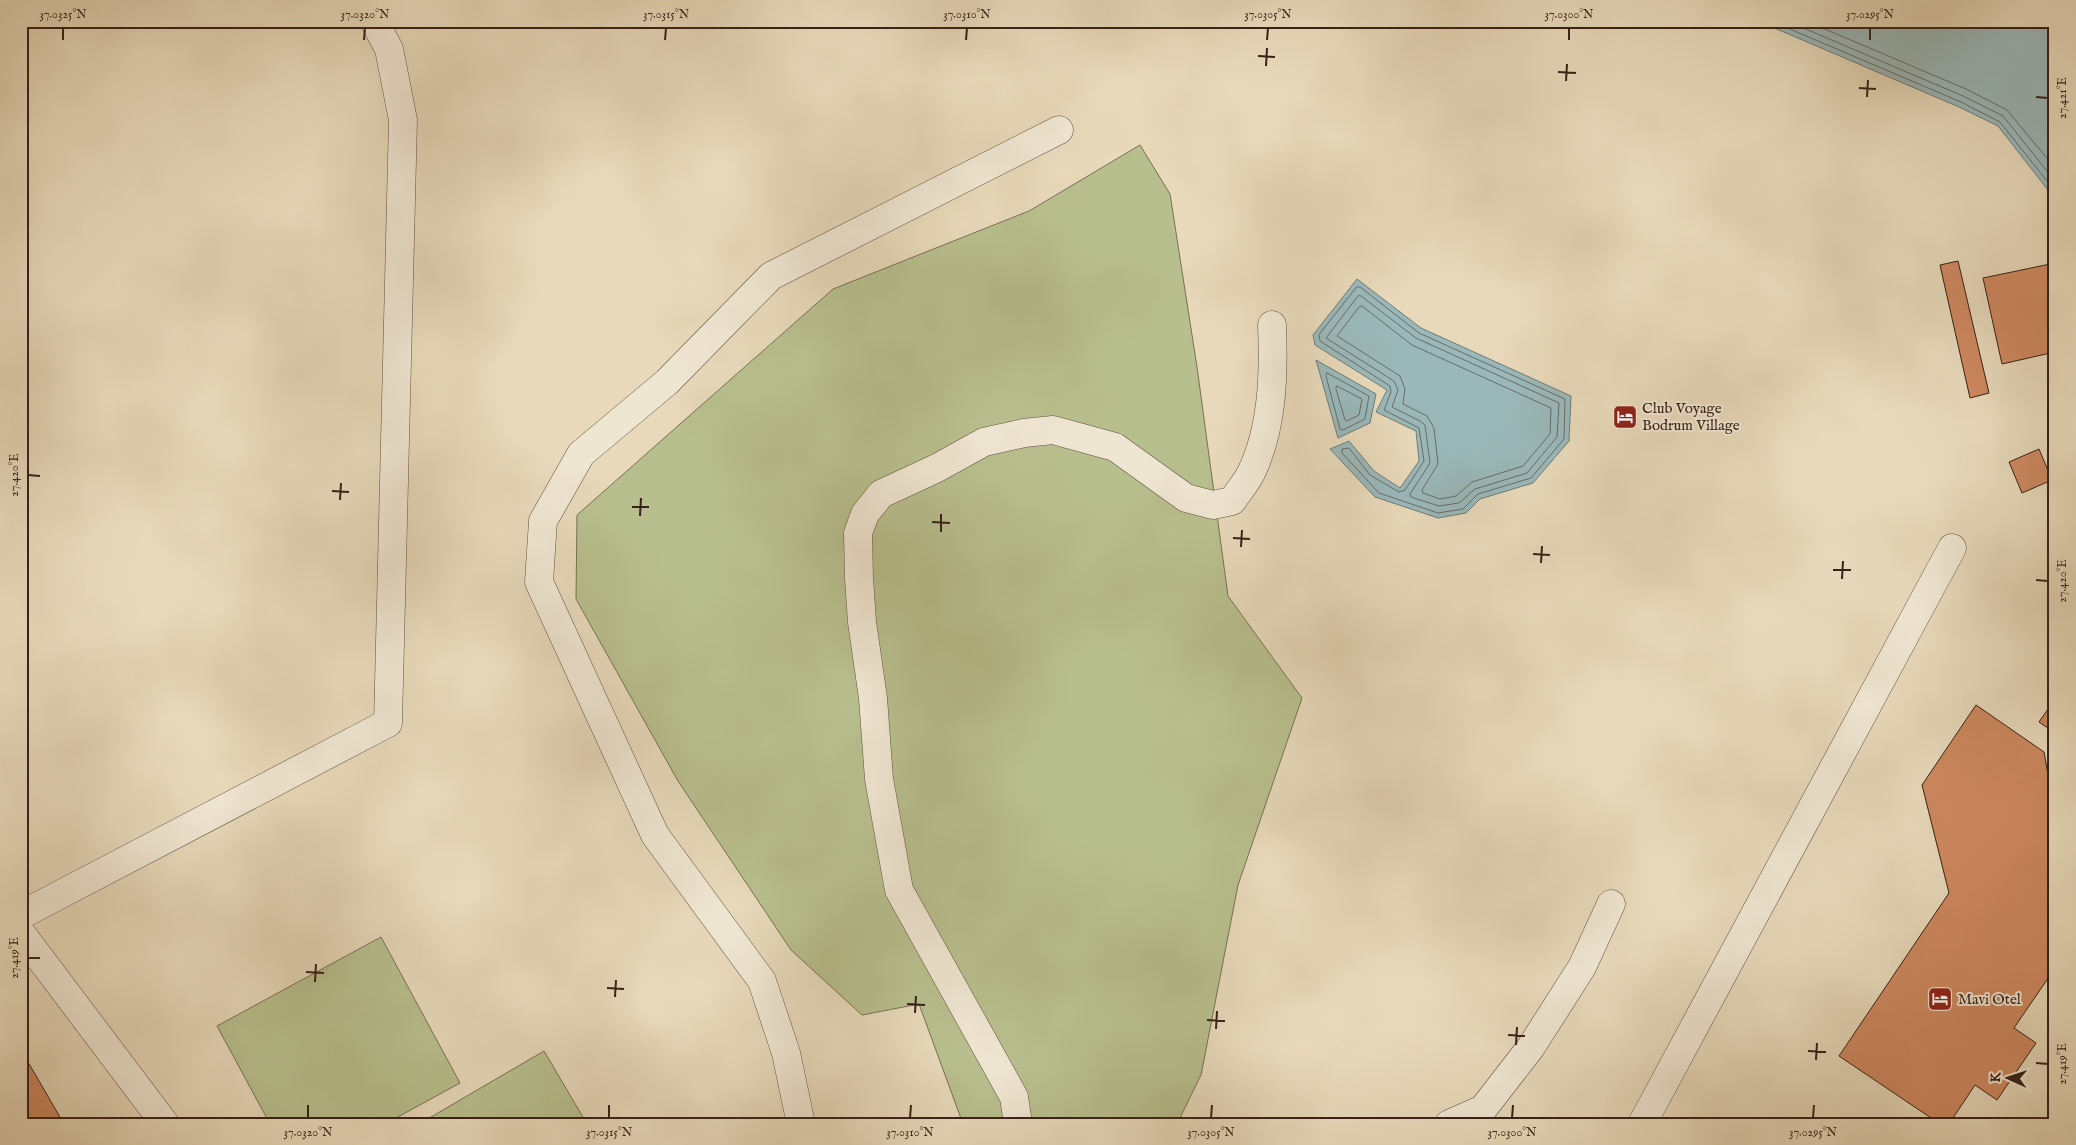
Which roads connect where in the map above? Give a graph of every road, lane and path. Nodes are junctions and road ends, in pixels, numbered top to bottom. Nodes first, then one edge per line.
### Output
1 (374, 21) edge
2 (1059, 130) dead end
3 (1272, 325) dead end
4 (1952, 548) dead end
5 (1611, 904) dead end
6 (21, 915) edge
7 (21, 933) edge
8 (165, 1124) edge
9 (801, 1124) edge
10 (1018, 1124) edge
11 (1449, 1124) edge
12 (1642, 1124) edge

1 - 6 street
2 - 9 street
3 - 10 street
4 - 12 street
5 - 11 street
7 - 8 street

